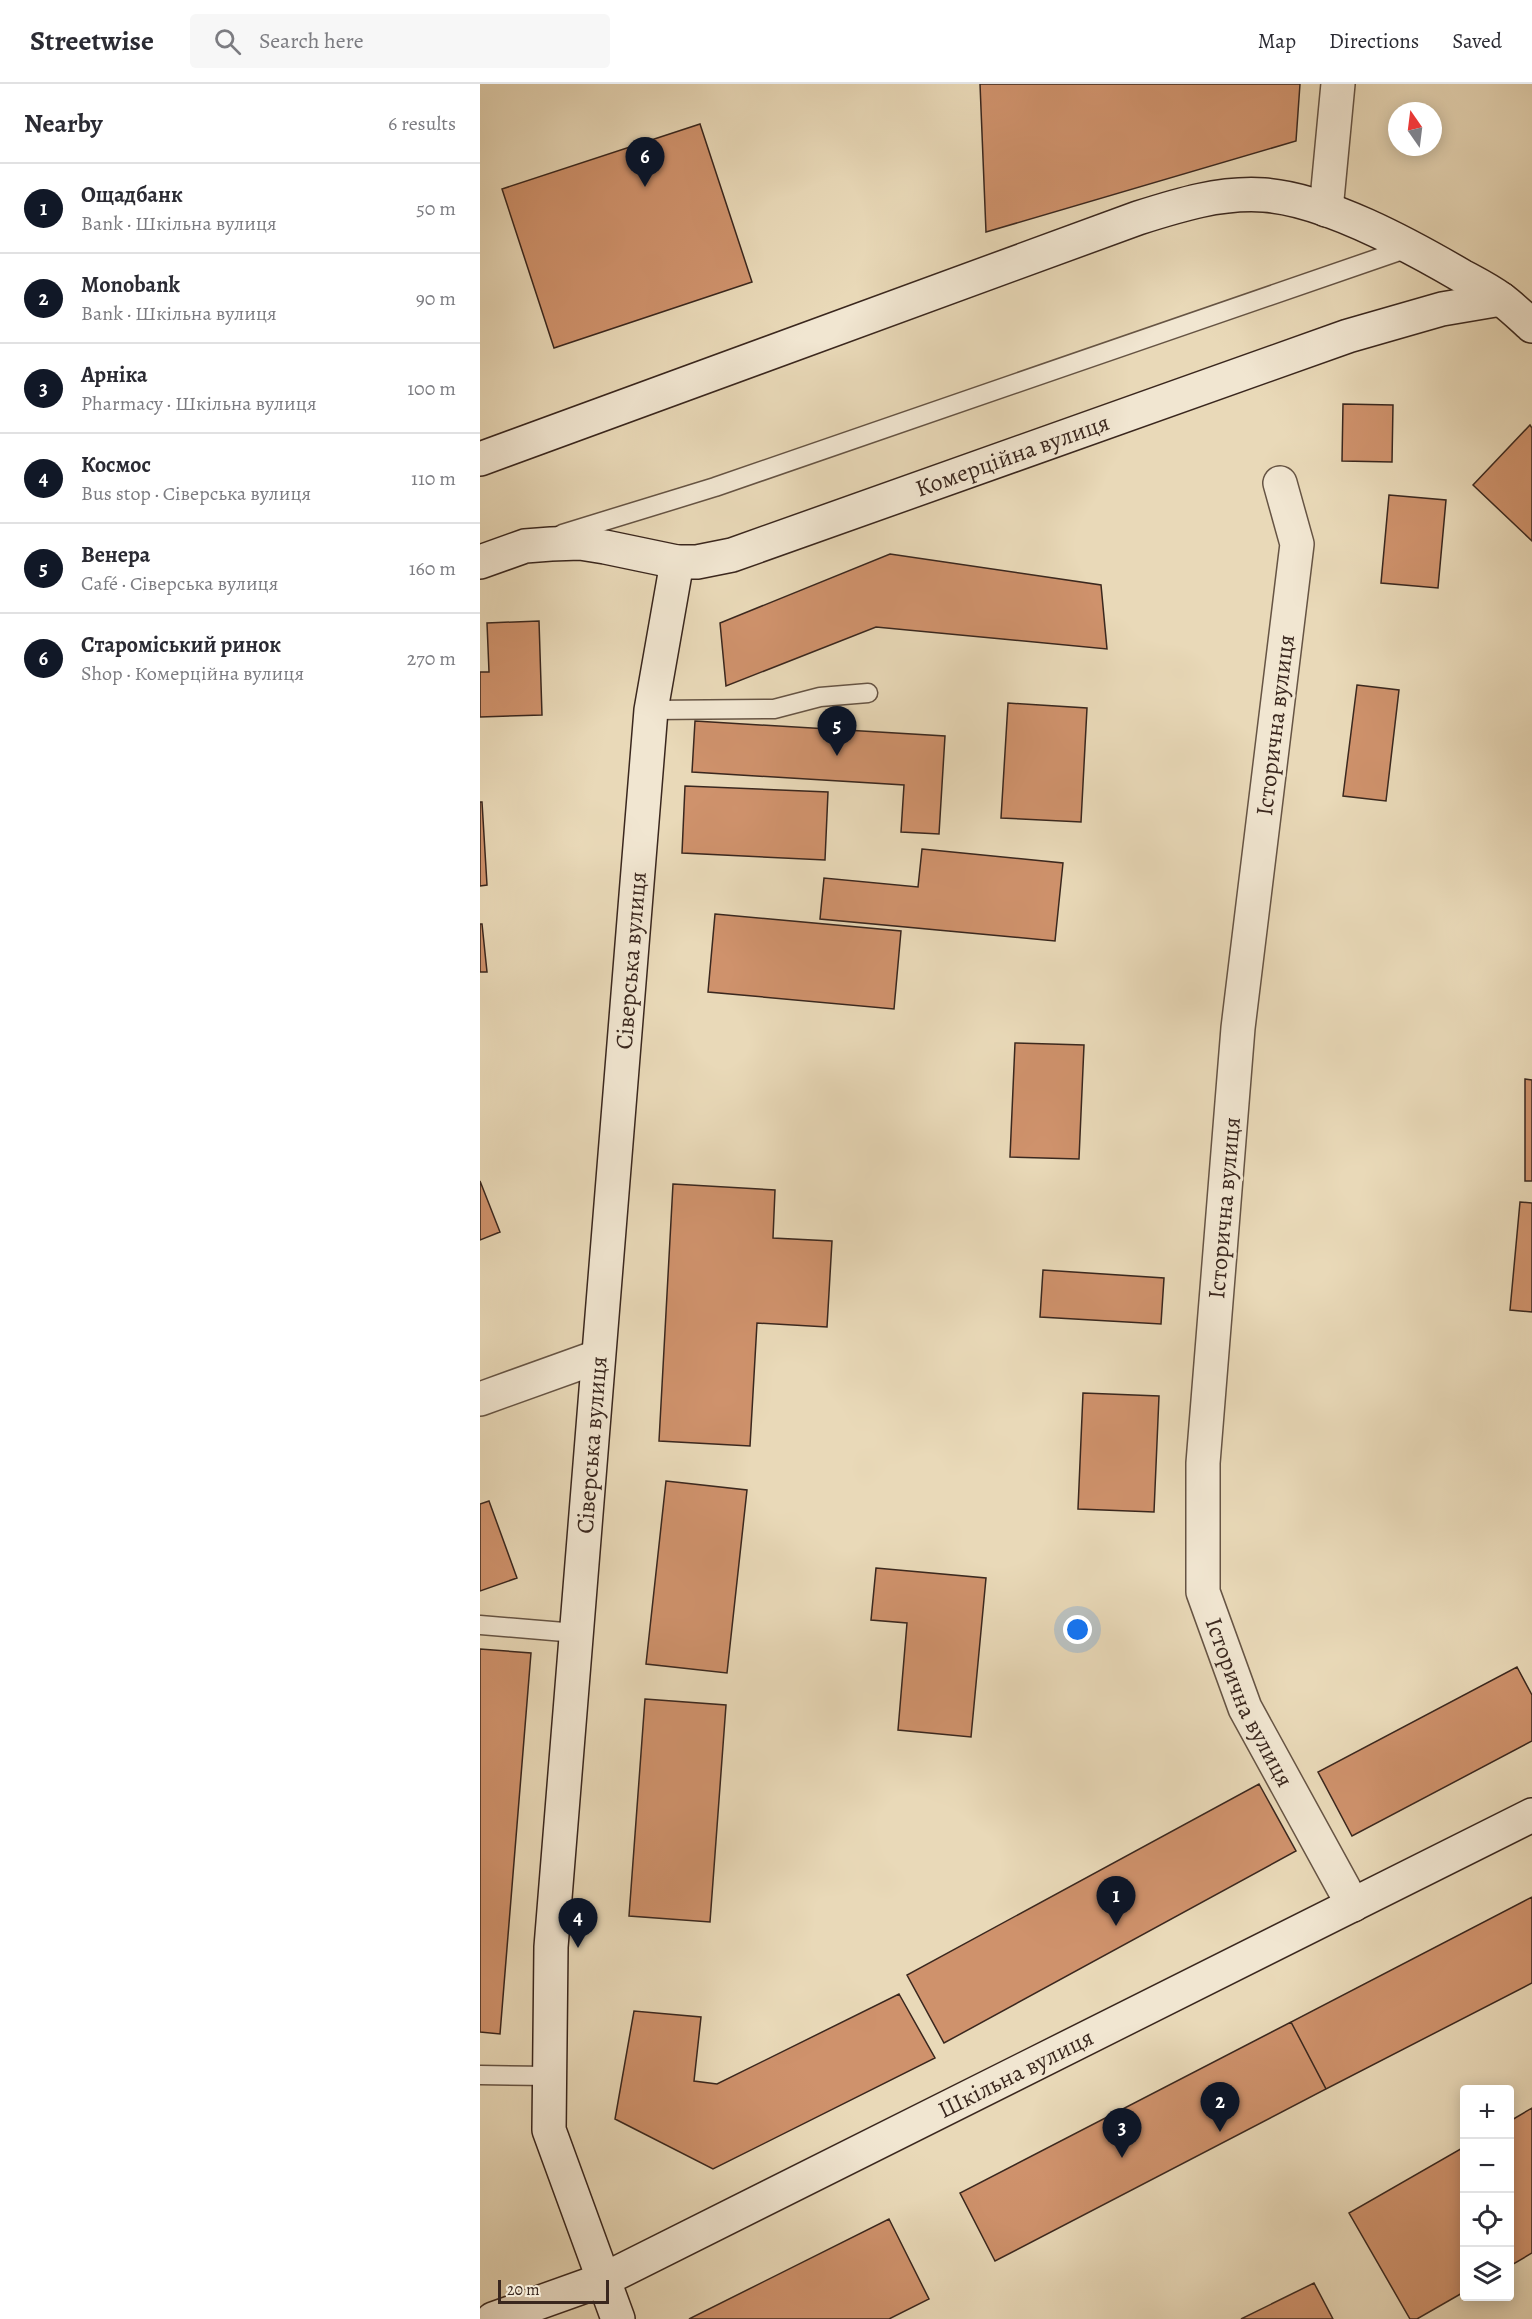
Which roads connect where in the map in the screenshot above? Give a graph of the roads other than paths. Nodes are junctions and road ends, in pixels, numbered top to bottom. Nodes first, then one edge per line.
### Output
1 (1338, 84) edge
2 (1326, 210) junction
3 (1413, 247) junction
4 (1501, 299) junction
5 (1532, 326) edge
6 (480, 459) edge
7 (1280, 483) dead end
8 (525, 546) junction
9 (480, 562) edge
10 (677, 562) junction
11 (868, 693) dead end
12 (651, 710) junction
13 (597, 1358) junction
14 (480, 1399) edge
15 (480, 1625) edge
16 (576, 1633) junction
17 (1532, 1815) edge
18 (1353, 1905) junction
19 (480, 2075) edge
20 (549, 2076) junction
21 (604, 2279) junction
22 (493, 2319) edge
23 (618, 2319) edge

1 - 2 street
2 - 3 street
2 - 6 street
3 - 4 street
3 - 8 lane
4 - 5 street
4 - 10 street, Комерційна вулиця
7 - 18 street, Історична вулиця
8 - 9 street, Комерційна вулиця
8 - 10 street, Комерційна вулиця
10 - 12 street, Сіверська вулиця
11 - 12 lane
12 - 13 street, Сіверська вулиця
13 - 14 street
13 - 16 street, Сіверська вулиця
15 - 16 lane
16 - 20 street, Сіверська вулиця
17 - 18 street, Шкільна вулиця
18 - 21 street, Шкільна вулиця
19 - 20 lane
20 - 21 street, Сіверська вулиця
21 - 22 street, Шкільна вулиця
21 - 23 street, Сіверська вулиця

